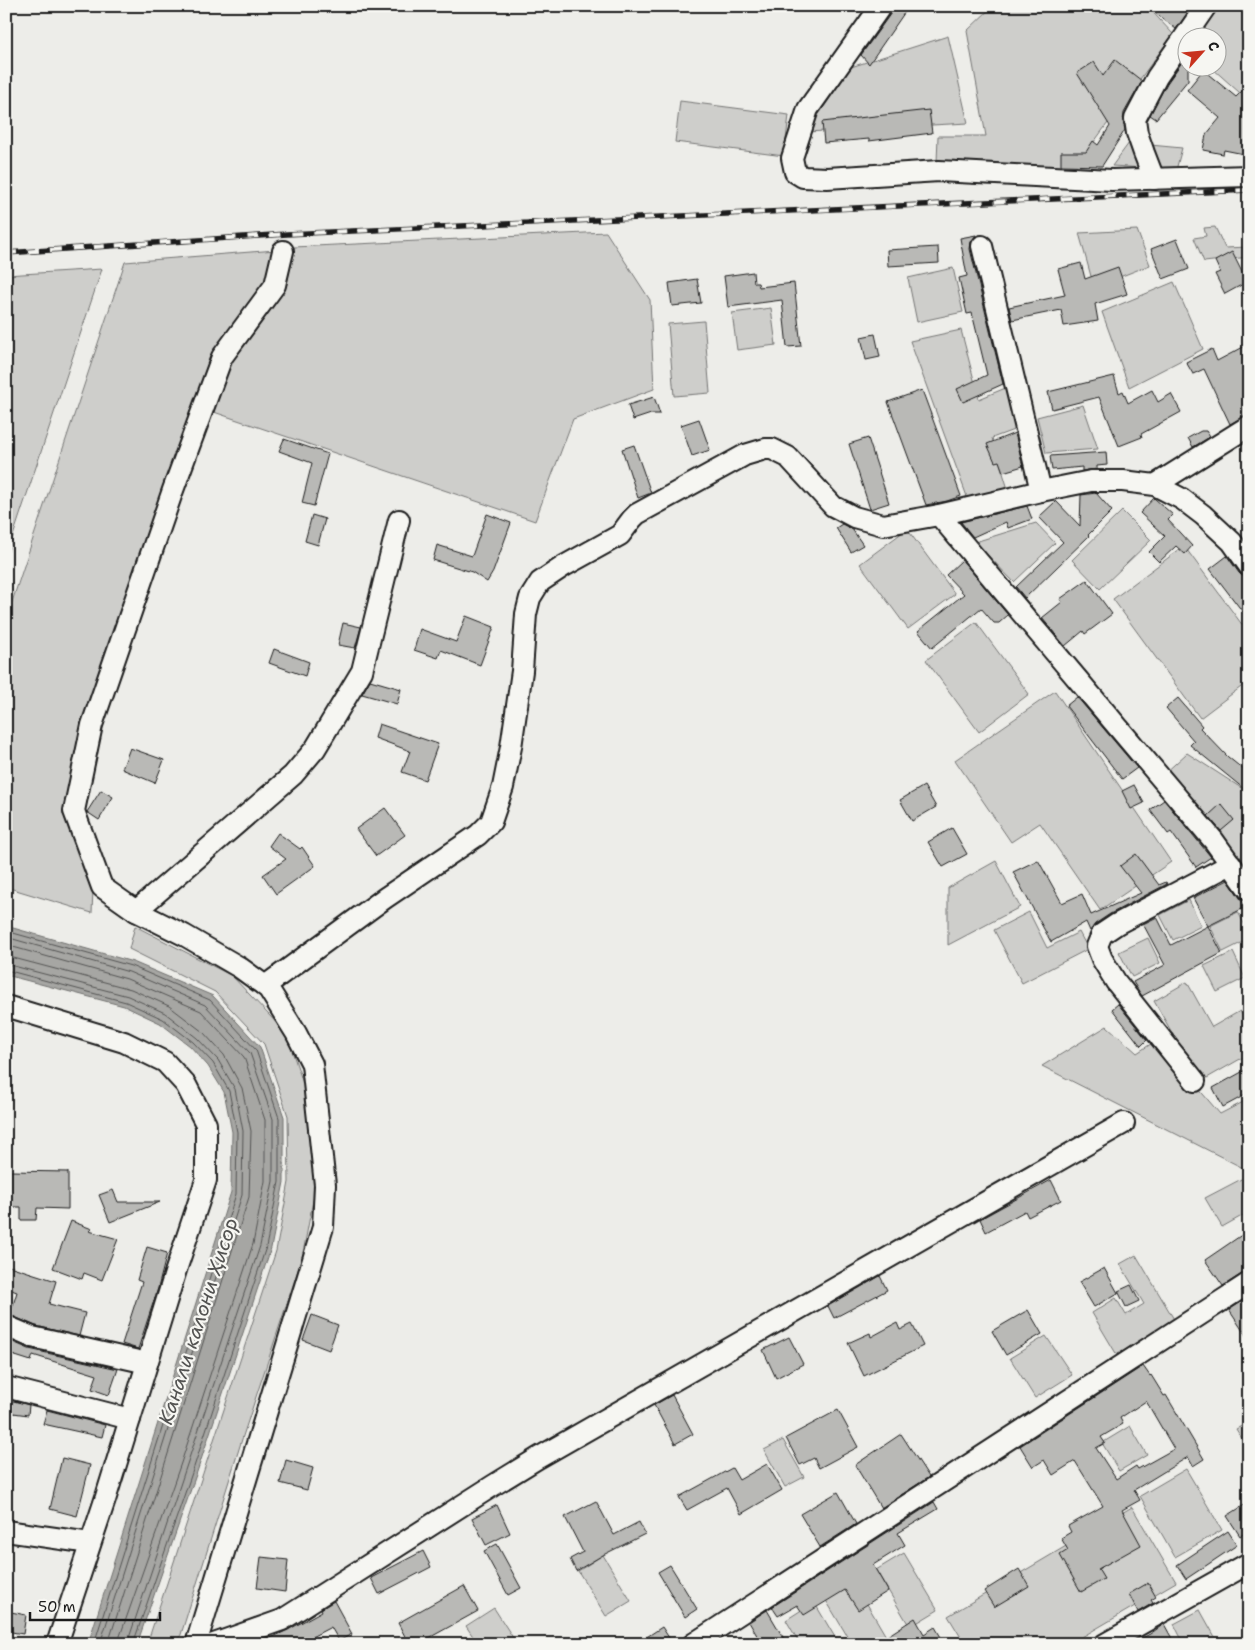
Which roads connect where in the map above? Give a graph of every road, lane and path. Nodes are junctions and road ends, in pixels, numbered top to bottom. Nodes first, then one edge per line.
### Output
1 (881, 6) edge
2 (1206, 6) edge
3 (1249, 176) edge
4 (1154, 179) junction
5 (982, 246) dead end
6 (283, 251) dead end
7 (1249, 426) edge
8 (1155, 485) junction
9 (1041, 491) junction
10 (940, 515) junction
11 (399, 520) dead end
12 (1249, 566) edge
13 (1231, 864) junction
14 (1249, 890) edge
15 (136, 911) junction
16 (265, 986) junction
17 (6, 1006) edge
18 (1195, 1081) dead end
19 (1124, 1124) dead end
20 (1249, 1283) edge
21 (6, 1326) edge
22 (147, 1362) junction
23 (6, 1387) edge
24 (130, 1419) junction
25 (6, 1531) edge
26 (90, 1543) junction
27 (1249, 1563) edge
28 (57, 1644) edge
29 (196, 1644) edge
30 (214, 1644) edge
31 (693, 1644) edge
32 (1104, 1644) edge

1 - 4 street
2 - 4 street
3 - 4 street
5 - 9 street
6 - 15 street
7 - 8 street
8 - 9 street
8 - 12 street
9 - 10 street
10 - 13 street
10 - 16 street
11 - 15 street
13 - 14 street
13 - 18 street
15 - 16 street
16 - 29 street
17 - 22 street
19 - 30 street
20 - 31 street
21 - 22 street
22 - 24 street
23 - 24 street
24 - 26 street
25 - 26 street
26 - 28 street
27 - 32 street

